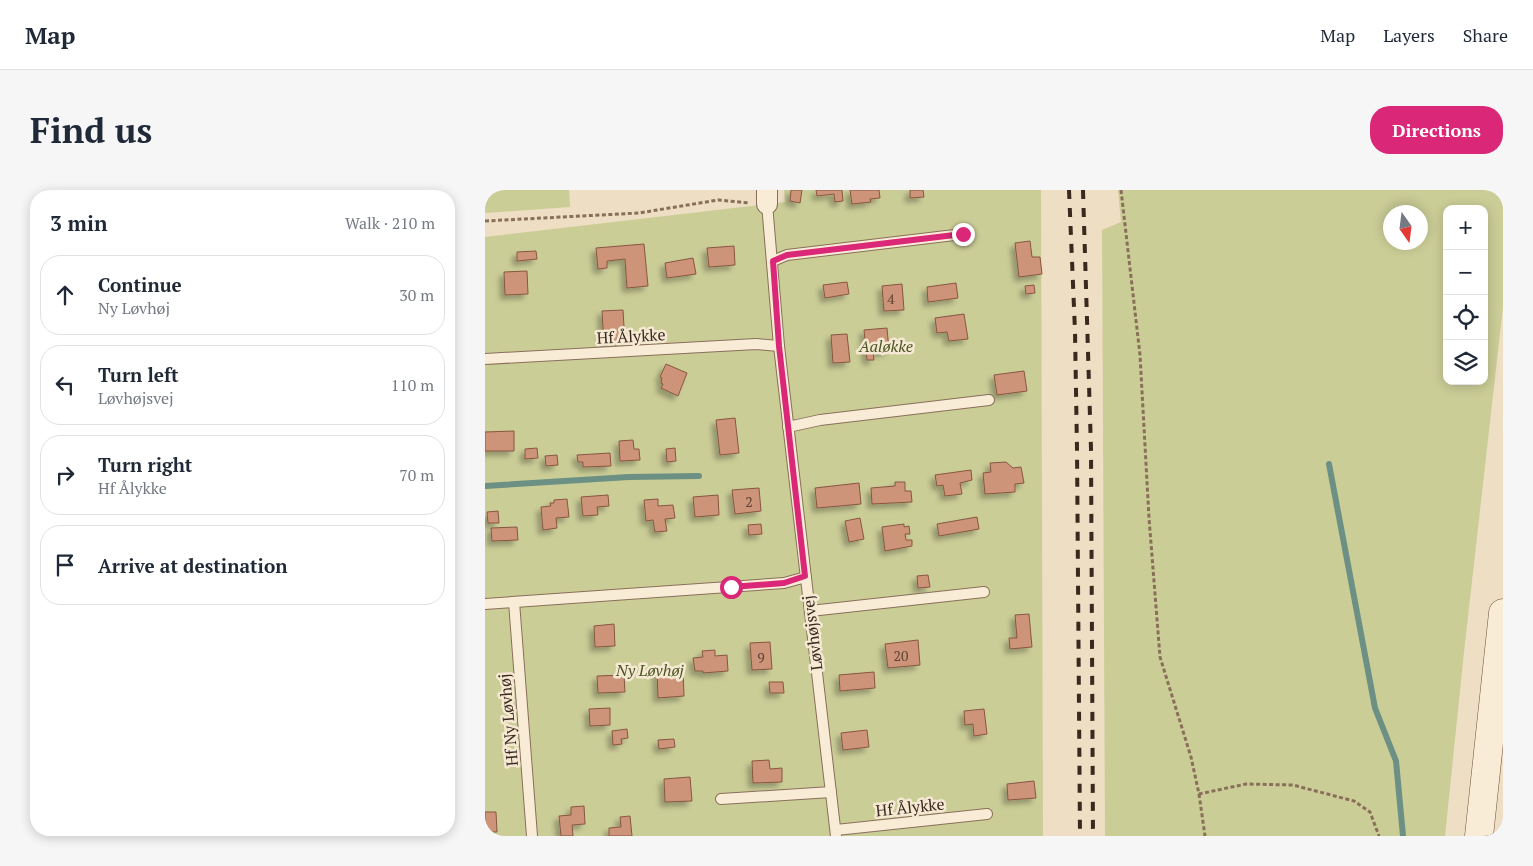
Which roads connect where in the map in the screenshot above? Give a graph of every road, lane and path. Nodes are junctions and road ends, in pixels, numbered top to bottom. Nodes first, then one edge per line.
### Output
1 (1121, 190) edge
2 (767, 197) edge
3 (485, 221) edge
4 (963, 234) dead end
5 (773, 261) junction
6 (779, 346) junction
7 (485, 359) edge
8 (989, 400) dead end
9 (788, 427) junction
10 (805, 576) junction
11 (984, 592) dead end
12 (513, 602) junction
13 (485, 604) edge
14 (810, 611) junction
15 (1503, 613) edge
16 (831, 792) junction
17 (1199, 794) junction
18 (721, 799) dead end
19 (987, 814) dead end
20 (836, 833) edge
21 (532, 836) edge
22 (1205, 836) edge
23 (1379, 836) edge
24 (1479, 836) edge

1 - 17 path
2 - 3 path
2 - 5 lane, Løvhøjsvej
4 - 5 lane
5 - 6 lane, Løvhøjsvej
6 - 7 lane, Hf Ålykke
6 - 9 lane, Løvhøjsvej
8 - 9 lane
9 - 10 lane, Løvhøjsvej
10 - 12 lane
10 - 14 lane, Løvhøjsvej
11 - 14 lane
12 - 13 lane
12 - 21 lane, Hf Ny Løvhøj
14 - 16 lane, Løvhøjsvej
15 - 24 main road
16 - 18 lane
16 - 20 lane, Løvhøjsvej
17 - 22 path
17 - 23 path
19 - 20 lane, Hf Ålykke

